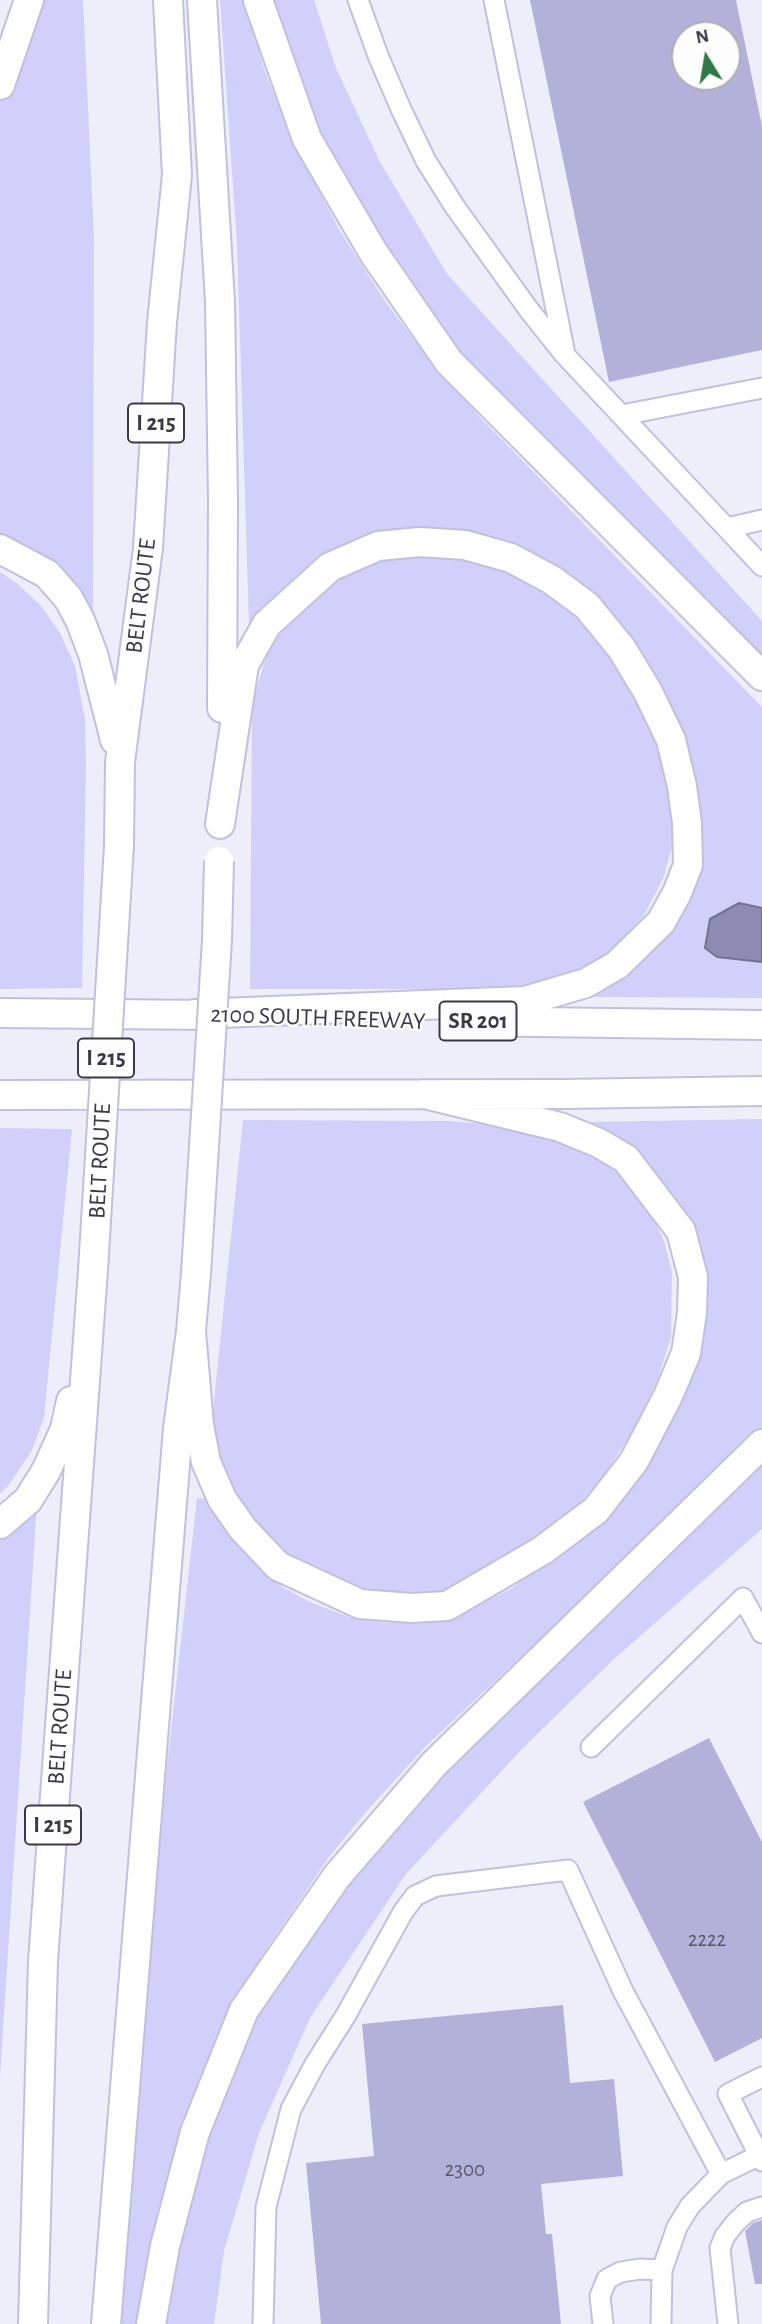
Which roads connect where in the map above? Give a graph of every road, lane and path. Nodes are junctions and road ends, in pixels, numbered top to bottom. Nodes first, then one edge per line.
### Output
1 (29, 0) edge
2 (169, 0) edge
3 (202, 0) edge
4 (258, 0) edge
5 (358, 0) edge
6 (494, 0) edge
7 (0, 85) edge
8 (564, 354) junction
9 (762, 387) edge
10 (622, 415) junction
11 (762, 520) edge
12 (727, 528) junction
13 (0, 549) edge
14 (762, 566) edge
15 (762, 676) edge
16 (120, 762) junction
17 (220, 824) junction
18 (0, 1013) edge
19 (195, 1014) junction
20 (762, 1025) edge
21 (762, 1091) edge
22 (424, 1094) junction
23 (0, 1095) edge
24 (89, 1327) junction
25 (191, 1331) junction
26 (762, 1444) edge
27 (0, 1524) edge
28 (762, 1633) edge
29 (592, 1747) dead end
30 (762, 2077) edge
31 (761, 2157) edge
32 (721, 2174) junction
33 (762, 2207) edge
34 (663, 2270) junction
35 (33, 2324) edge
36 (106, 2324) edge
37 (151, 2324) edge
38 (262, 2324) edge
39 (603, 2324) edge
40 (661, 2324) edge
41 (728, 2324) edge

1 - 7 highway
2 - 16 highway, BELT ROUTE / I 215
3 - 17 highway
4 - 15 highway
5 - 8 street
6 - 8 street
8 - 10 street
9 - 10 street
10 - 12 street
11 - 12 street
12 - 14 street
13 - 16 highway
16 - 24 highway, BELT ROUTE / I 215, bridge
17 - 19 highway
17 - 25 highway, bridge
18 - 19 highway, 2100 SOUTH FREEWAY / SR 201
19 - 20 highway, 2100 SOUTH FREEWAY / SR 201
21 - 22 highway
22 - 23 highway
22 - 25 highway
24 - 27 highway
24 - 35 highway, BELT ROUTE / I 215
25 - 36 highway
26 - 37 highway
28 - 29 street
30 - 31 street
31 - 32 street
32 - 34 street
32 - 38 street
33 - 41 street
34 - 39 street
34 - 40 street

